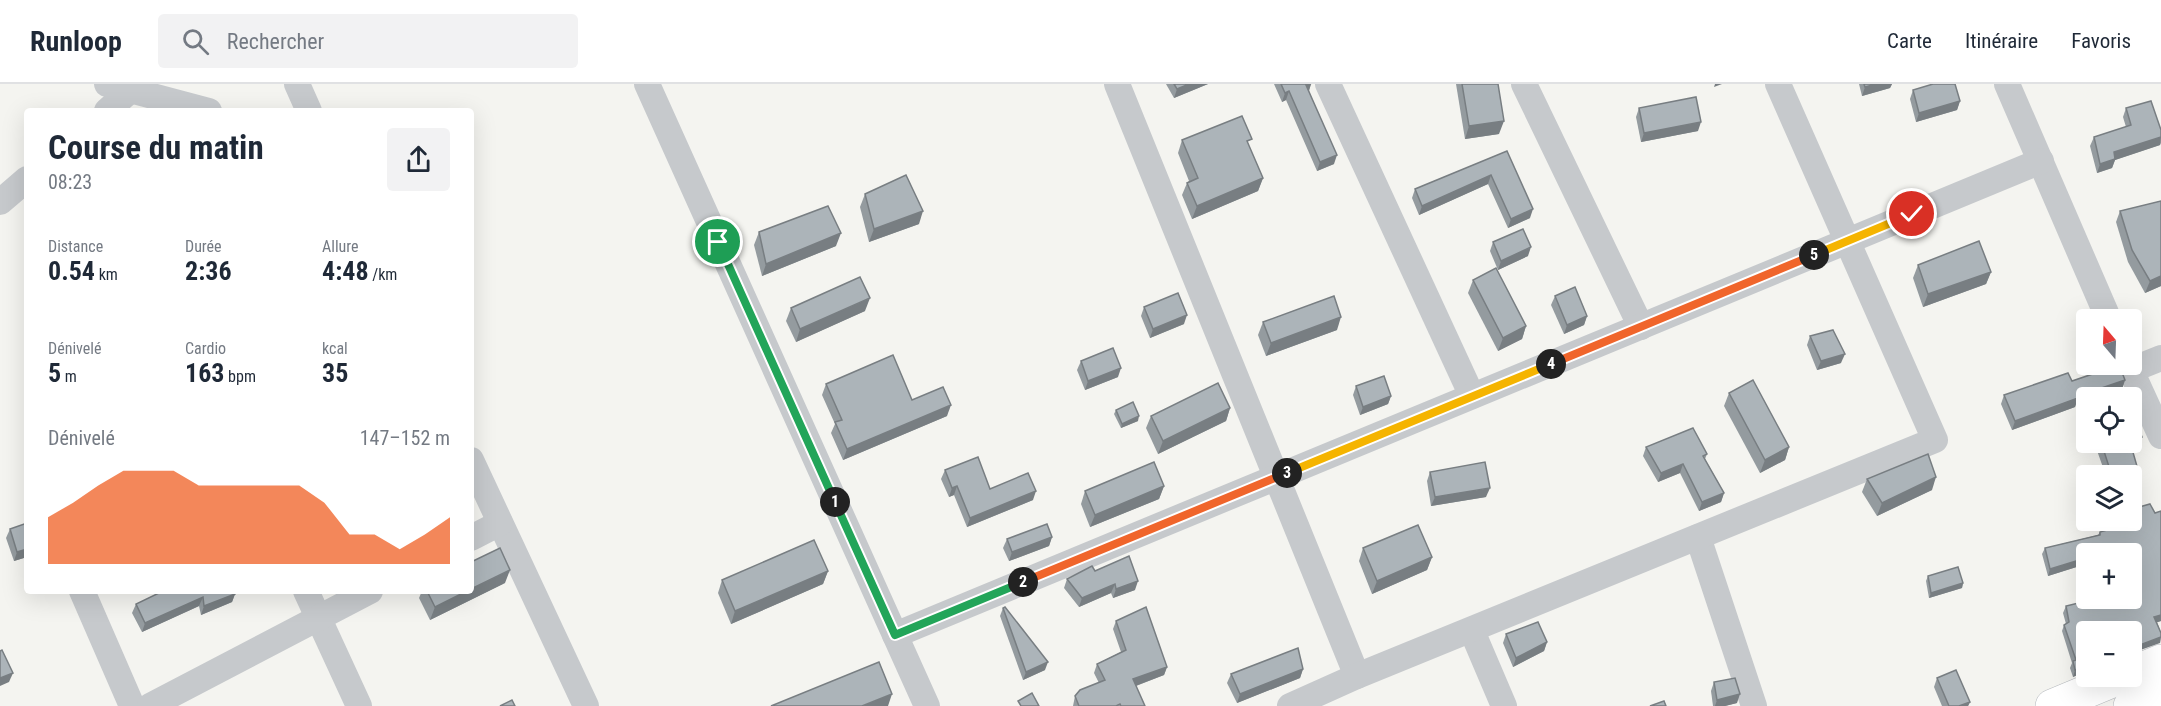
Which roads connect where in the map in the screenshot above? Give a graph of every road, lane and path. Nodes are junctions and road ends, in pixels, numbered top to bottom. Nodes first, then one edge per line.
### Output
1 (297, 84) edge
2 (647, 84) edge
3 (1117, 84) edge
4 (1329, 84) edge
5 (1524, 84) edge
6 (1778, 84) edge
7 (2007, 84) edge
8 (125, 86) edge
9 (109, 108) edge
10 (199, 108) edge
11 (308, 108) edge
12 (2041, 161) junction
13 (24, 182) edge
14 (0, 202) edge
15 (1847, 241) junction
16 (2104, 309) edge
17 (1641, 327) junction
18 (2161, 358) edge
19 (2142, 364) edge
20 (2133, 375) edge
21 (1472, 396) junction
22 (2161, 436) edge
23 (474, 467) edge
24 (1277, 477) junction
25 (500, 523) junction
26 (474, 536) edge
27 (1698, 537) junction
28 (83, 594) edge
29 (307, 594) edge
30 (364, 594) edge
31 (319, 618) junction
32 (1472, 631) junction
33 (895, 635) junction
34 (2161, 661) edge
35 (2142, 670) edge
36 (1357, 676) junction
37 (2098, 687) edge
38 (2161, 693) edge
39 (1326, 699) edge
40 (132, 706) edge
41 (150, 706) edge
42 (359, 706) edge
43 (586, 706) edge
44 (927, 706) edge
45 (1290, 706) edge
46 (1504, 706) edge
47 (1754, 706) edge
48 (2052, 706) edge
49 (2130, 706) edge

1 - 11 street
2 - 33 street
3 - 24 street
4 - 21 street
5 - 17 street
6 - 15 street
7 - 12 street
8 - 9 street
8 - 10 street
12 - 15 street
12 - 16 street
13 - 14 street
15 - 17 street
15 - 27 street
17 - 21 street
18 - 19 street
20 - 22 street
21 - 24 street
23 - 25 street
24 - 33 street
24 - 36 street
25 - 26 street
25 - 43 street
27 - 32 street
27 - 47 street
28 - 40 street
29 - 31 street
30 - 31 street
31 - 41 street
31 - 42 street
32 - 36 street
32 - 46 street
33 - 44 street
34 - 35 main road
36 - 39 street
37 - 48 main road
38 - 49 main road
39 - 45 street

